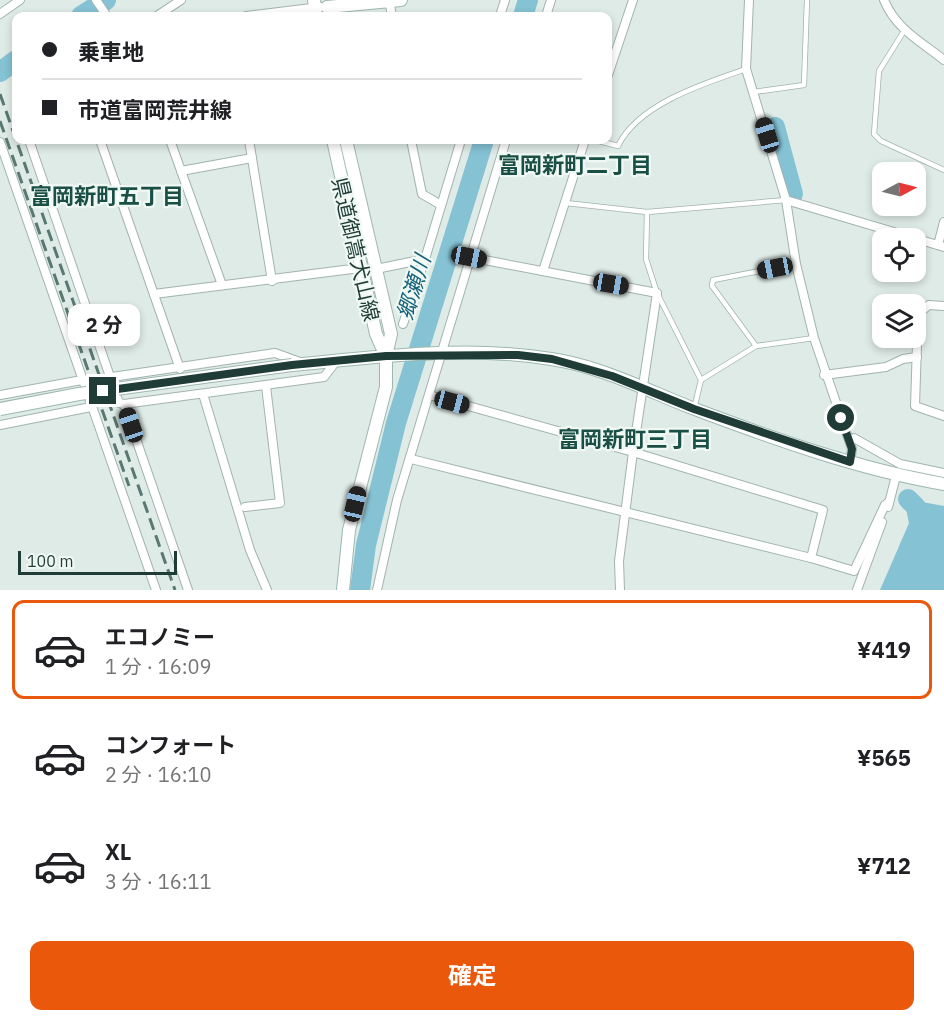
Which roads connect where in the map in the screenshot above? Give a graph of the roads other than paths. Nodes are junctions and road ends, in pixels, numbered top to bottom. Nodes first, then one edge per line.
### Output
1 (20, 0) edge
2 (181, 0) edge
3 (393, 0) edge
4 (633, 0) edge
5 (748, 0) edge
6 (807, 0) edge
7 (884, 0) edge
8 (321, 8) edge
9 (163, 12) edge
10 (284, 12) edge
11 (0, 14) edge
12 (904, 32) junction
13 (944, 60) edge
14 (612, 63) edge
15 (746, 69) junction
16 (754, 92) junction
17 (0, 142) edge
18 (30, 144) edge
19 (101, 144) edge
20 (171, 144) edge
21 (250, 144) edge
22 (334, 144) edge
23 (347, 144) edge
24 (412, 144) edge
25 (460, 144) edge
26 (505, 144) edge
27 (584, 144) edge
28 (608, 144) edge
29 (252, 158) junction
30 (944, 170) edge
31 (181, 171) junction
32 (786, 200) junction
33 (566, 203) junction
34 (441, 205) junction
35 (647, 212) junction
36 (944, 222) edge
37 (941, 246) edge
38 (469, 257) junction
39 (425, 259) junction
40 (796, 264) junction
41 (360, 268) junction
42 (376, 269) junction
43 (543, 271) junction
44 (272, 280) junction
45 (222, 285) junction
46 (657, 293) junction
47 (154, 294) junction
48 (944, 306) edge
49 (403, 324) dead end
50 (814, 338) junction
51 (756, 346) junction
52 (440, 354) junction
53 (386, 356) junction
54 (917, 357) junction
55 (337, 360) junction
56 (298, 365) junction
57 (180, 369) junction
58 (824, 375) junction
59 (112, 377) junction
60 (82, 380) junction
61 (701, 380) junction
62 (266, 386) junction
63 (642, 388) junction
64 (203, 394) junction
65 (0, 395) edge
66 (429, 396) junction
67 (124, 404) junction
68 (91, 407) junction
69 (0, 409) edge
70 (694, 409) junction
71 (944, 416) edge
72 (0, 425) edge
73 (850, 440) junction
74 (633, 452) junction
75 (411, 459) junction
76 (850, 462) junction
77 (944, 473) edge
78 (896, 476) junction
79 (944, 484) edge
80 (889, 502) junction
81 (245, 507) dead end
82 (626, 510) junction
83 (811, 558) junction
84 (156, 590) edge
85 (188, 590) edge
86 (267, 590) edge
87 (343, 590) edge
88 (377, 590) edge
89 (620, 590) edge
90 (857, 590) edge

1 - 11 street
2 - 9 street
3 - 8 street
4 - 14 street
5 - 15 street
6 - 16 lane
7 - 12 street
8 - 10 street
12 - 13 street
12 - 30 lane
15 - 16 street
15 - 28 lane
16 - 32 street
17 - 60 street
18 - 59 street
19 - 47 street
20 - 31 street
21 - 29 street
22 - 41 street, 県道御嵩犬山線
23 - 42 street, 県道御嵩犬山線
24 - 34 street
25 - 34 street
26 - 38 street
27 - 33 street
29 - 31 street
29 - 44 street
31 - 45 street
32 - 35 lane
32 - 37 street
32 - 40 street
33 - 35 lane
33 - 43 street
34 - 39 street
35 - 46 lane
36 - 37 street
38 - 43 street
38 - 52 street
39 - 42 street
39 - 49 street
40 - 50 street
40 - 51 lane
41 - 44 street
41 - 53 street, 県道御嵩犬山線
42 - 53 street, 県道御嵩犬山線
43 - 46 street
44 - 45 street
45 - 47 street
46 - 61 lane
46 - 63 street
47 - 57 street
48 - 54 street
50 - 51 lane
50 - 58 street
51 - 61 lane
52 - 53 street
52 - 63 street
52 - 66 street
53 - 55 street
53 - 87 street, 県道御嵩犬山線
54 - 58 street
54 - 71 street
55 - 56 street
55 - 62 street
56 - 57 street
56 - 69 street, bridge
57 - 59 street
58 - 73 street
59 - 67 street
60 - 65 street
60 - 68 street
61 - 70 lane
62 - 64 street
62 - 81 street
63 - 70 street
63 - 74 street
64 - 67 street
64 - 86 street
66 - 74 street
66 - 75 street
67 - 85 street
68 - 72 street
68 - 84 street
70 - 76 street
73 - 76 street
73 - 77 street
74 - 82 street
74 - 83 street
75 - 82 street
75 - 88 street
76 - 78 street
78 - 79 street
78 - 80 street
80 - 83 street
80 - 90 street
82 - 83 street
82 - 89 street

